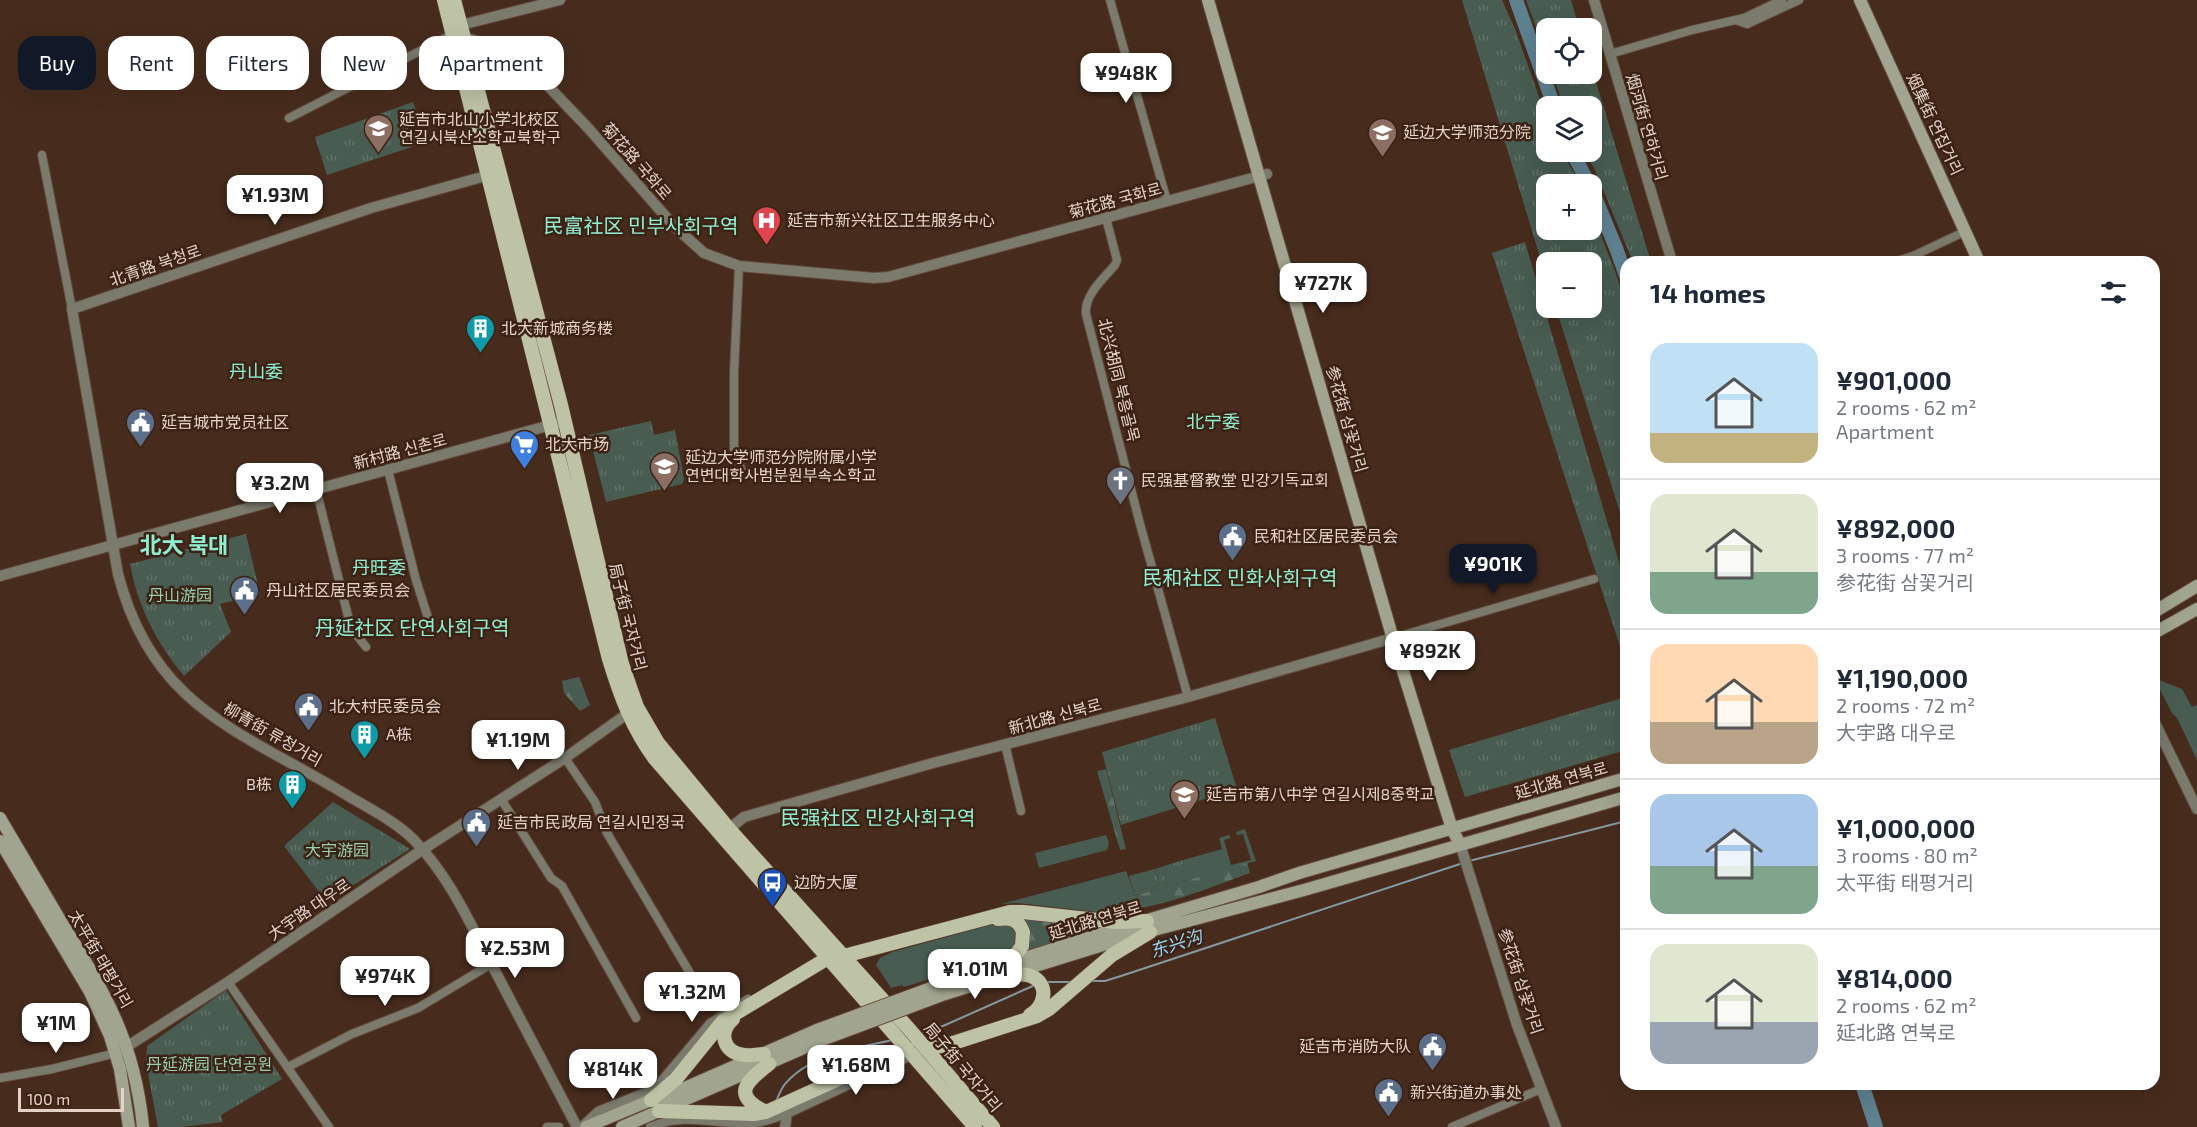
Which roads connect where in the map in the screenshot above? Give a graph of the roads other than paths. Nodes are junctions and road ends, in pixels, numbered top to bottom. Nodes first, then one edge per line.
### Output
1 (444, 0) edge
2 (454, 0) edge
3 (560, 0) edge
4 (1208, 0) edge
5 (1214, 0) edge
6 (1594, 0) edge
7 (1782, 0) edge
8 (1799, 0) edge
9 (1860, 0) edge
10 (1113, 1) edge
11 (1736, 20) junction
12 (459, 32) junction
13 (1610, 54) junction
14 (289, 118) dead end
15 (42, 155) dead end
16 (489, 175) junction
17 (1263, 175) junction
18 (1167, 201) junction
19 (1106, 218) junction
20 (1966, 231) junction
21 (1670, 256) edge
22 (1913, 256) edge
23 (1976, 256) edge
24 (739, 266) junction
25 (72, 309) junction
26 (558, 422) junction
27 (741, 469) dead end
28 (388, 470) junction
29 (316, 489) junction
30 (113, 545) junction
31 (0, 576) edge
32 (1594, 579) dead end
33 (2197, 586) edge
34 (2160, 608) edge
35 (2197, 609) edge
36 (430, 627) dead end
37 (2160, 630) edge
38 (1396, 638) junction
39 (366, 647) dead end
40 (1188, 697) junction
41 (632, 711) junction
42 (2160, 732) edge
43 (1005, 744) junction
44 (565, 758) junction
45 (1620, 780) edge
46 (1620, 799) edge
47 (501, 800) junction
48 (2197, 809) edge
49 (1021, 811) dead end
50 (0, 818) edge
51 (1455, 828) junction
52 (725, 832) junction
53 (0, 841) edge
54 (1460, 844) junction
55 (422, 850) junction
56 (1149, 926) junction
57 (845, 958) junction
58 (829, 960) junction
59 (491, 964) junction
60 (1010, 964) junction
61 (996, 978) junction
62 (694, 980) dead end
63 (228, 982) junction
64 (944, 989) junction
65 (636, 1018) dead end
66 (128, 1047) junction
67 (914, 1047) junction
68 (116, 1053) junction
69 (767, 1059) junction
70 (288, 1067) junction
71 (0, 1078) edge
72 (1541, 1089) junction
73 (655, 1105) junction
74 (775, 1114) junction
75 (129, 1127) edge
76 (143, 1127) edge
77 (329, 1127) edge
78 (547, 1127) edge
79 (559, 1127) edge
80 (579, 1127) edge
81 (586, 1127) edge
82 (622, 1127) edge
83 (650, 1127) edge
84 (785, 1127) edge
85 (975, 1127) edge
86 (993, 1127) edge
87 (1452, 1127) edge
88 (1556, 1127) edge

1 - 12 main road, 局子街 국자거리
2 - 12 main road, 局子街 국자거리
3 - 12 street
4 - 17 main road, 参花街 삼꽃거리
5 - 17 main road, 参花街 삼꽃거리
6 - 13 street, 烟河街 연하거리
7 - 11 street
8 - 11 street
9 - 20 main road, 烟集街 연집거리
10 - 18 street
11 - 13 street
12 - 14 street
12 - 16 main road, 局子街 국자거리
12 - 24 street, 菊花路 국화로
12 - 26 main road, 局子街 국자거리
13 - 21 street, 烟河街 연하거리
15 - 25 street
16 - 25 street, 北青路 북청로
16 - 26 main road, 局子街 국자거리
17 - 18 street, 菊花路 국화로
17 - 38 main road, 参花街 삼꽃거리
18 - 19 street, 菊花路 국화로
19 - 24 street, 菊花路 국화로
19 - 40 street, 北兴胡同 북흥골목
20 - 22 street
20 - 23 main road, 烟集街 연집거리
24 - 27 street
25 - 30 street, 柳青街 류청거리
26 - 28 street, 新村路 신촌로
26 - 41 main road, 局子街 국자거리
28 - 29 street, 新村路 신촌로
28 - 36 street
29 - 30 street, 新村路 신촌로
29 - 39 street
30 - 31 street, 新村路 신촌로
30 - 55 street, 柳青街 류청거리
32 - 38 street
33 - 34 main road
35 - 37 main road
38 - 40 street, 新北路 신북로
38 - 51 main road, 参花街 삼꽃거리
40 - 43 street, 新北路 신북로
41 - 44 street, 大宇路 대우로
41 - 52 main road, 局子街 국자거리
42 - 48 street
43 - 49 street
43 - 52 street, 新北路 신북로
44 - 47 street, 大宇路 대우로
44 - 62 street
45 - 51 main road, 延北路 연북로
46 - 54 main road, 延北路 연북로
47 - 55 street, 大宇路 대우로
47 - 65 street
50 - 66 main road, 太平街 태평거리
51 - 54 main road, 参花街 삼꽃거리
51 - 56 main road, 延北路 연북로
52 - 57 main road, 局子街 국자거리
52 - 58 main road, 局子街 국자거리
53 - 68 main road, 太平街 태평거리
54 - 56 main road, 延北路 연북로
54 - 72 street, 参花街 삼꽃거리
55 - 59 street, 柳青街 류청거리
55 - 63 street, 大宇路 대우로
56 - 57 main road
56 - 60 main road, 延北路 연북로
56 - 61 main road, 延北路 연북로
56 - 67 main road
57 - 60 main road
57 - 67 main road, 局子街 국자거리
58 - 67 main road, 局子街 국자거리
58 - 69 main road
58 - 73 main road
58 - 80 street
59 - 70 street
59 - 80 street, 柳青街 류청거리
60 - 64 main road, 延北路 연북로
61 - 64 main road, 延北路 연북로
61 - 67 main road
63 - 66 street, 大宇路 대우로
63 - 70 street
64 - 69 main road, 延北路 연북로, bridge
66 - 68 street, 大宇路 대우로
66 - 76 main road, 太平街 태평거리
67 - 74 main road
67 - 85 main road, 局子街 국자거리
67 - 86 main road, 局子街 국자거리
68 - 71 street
68 - 75 main road, 太平街 태평거리
69 - 73 main road, 延北路 연북로
69 - 74 main road
70 - 77 street
72 - 87 street
72 - 88 street, 参花街 삼꽃거리
73 - 74 main road
73 - 81 main road, 延北路 연북로
73 - 82 main road, 延北路 연북로
74 - 83 street
74 - 84 street
78 - 79 street

